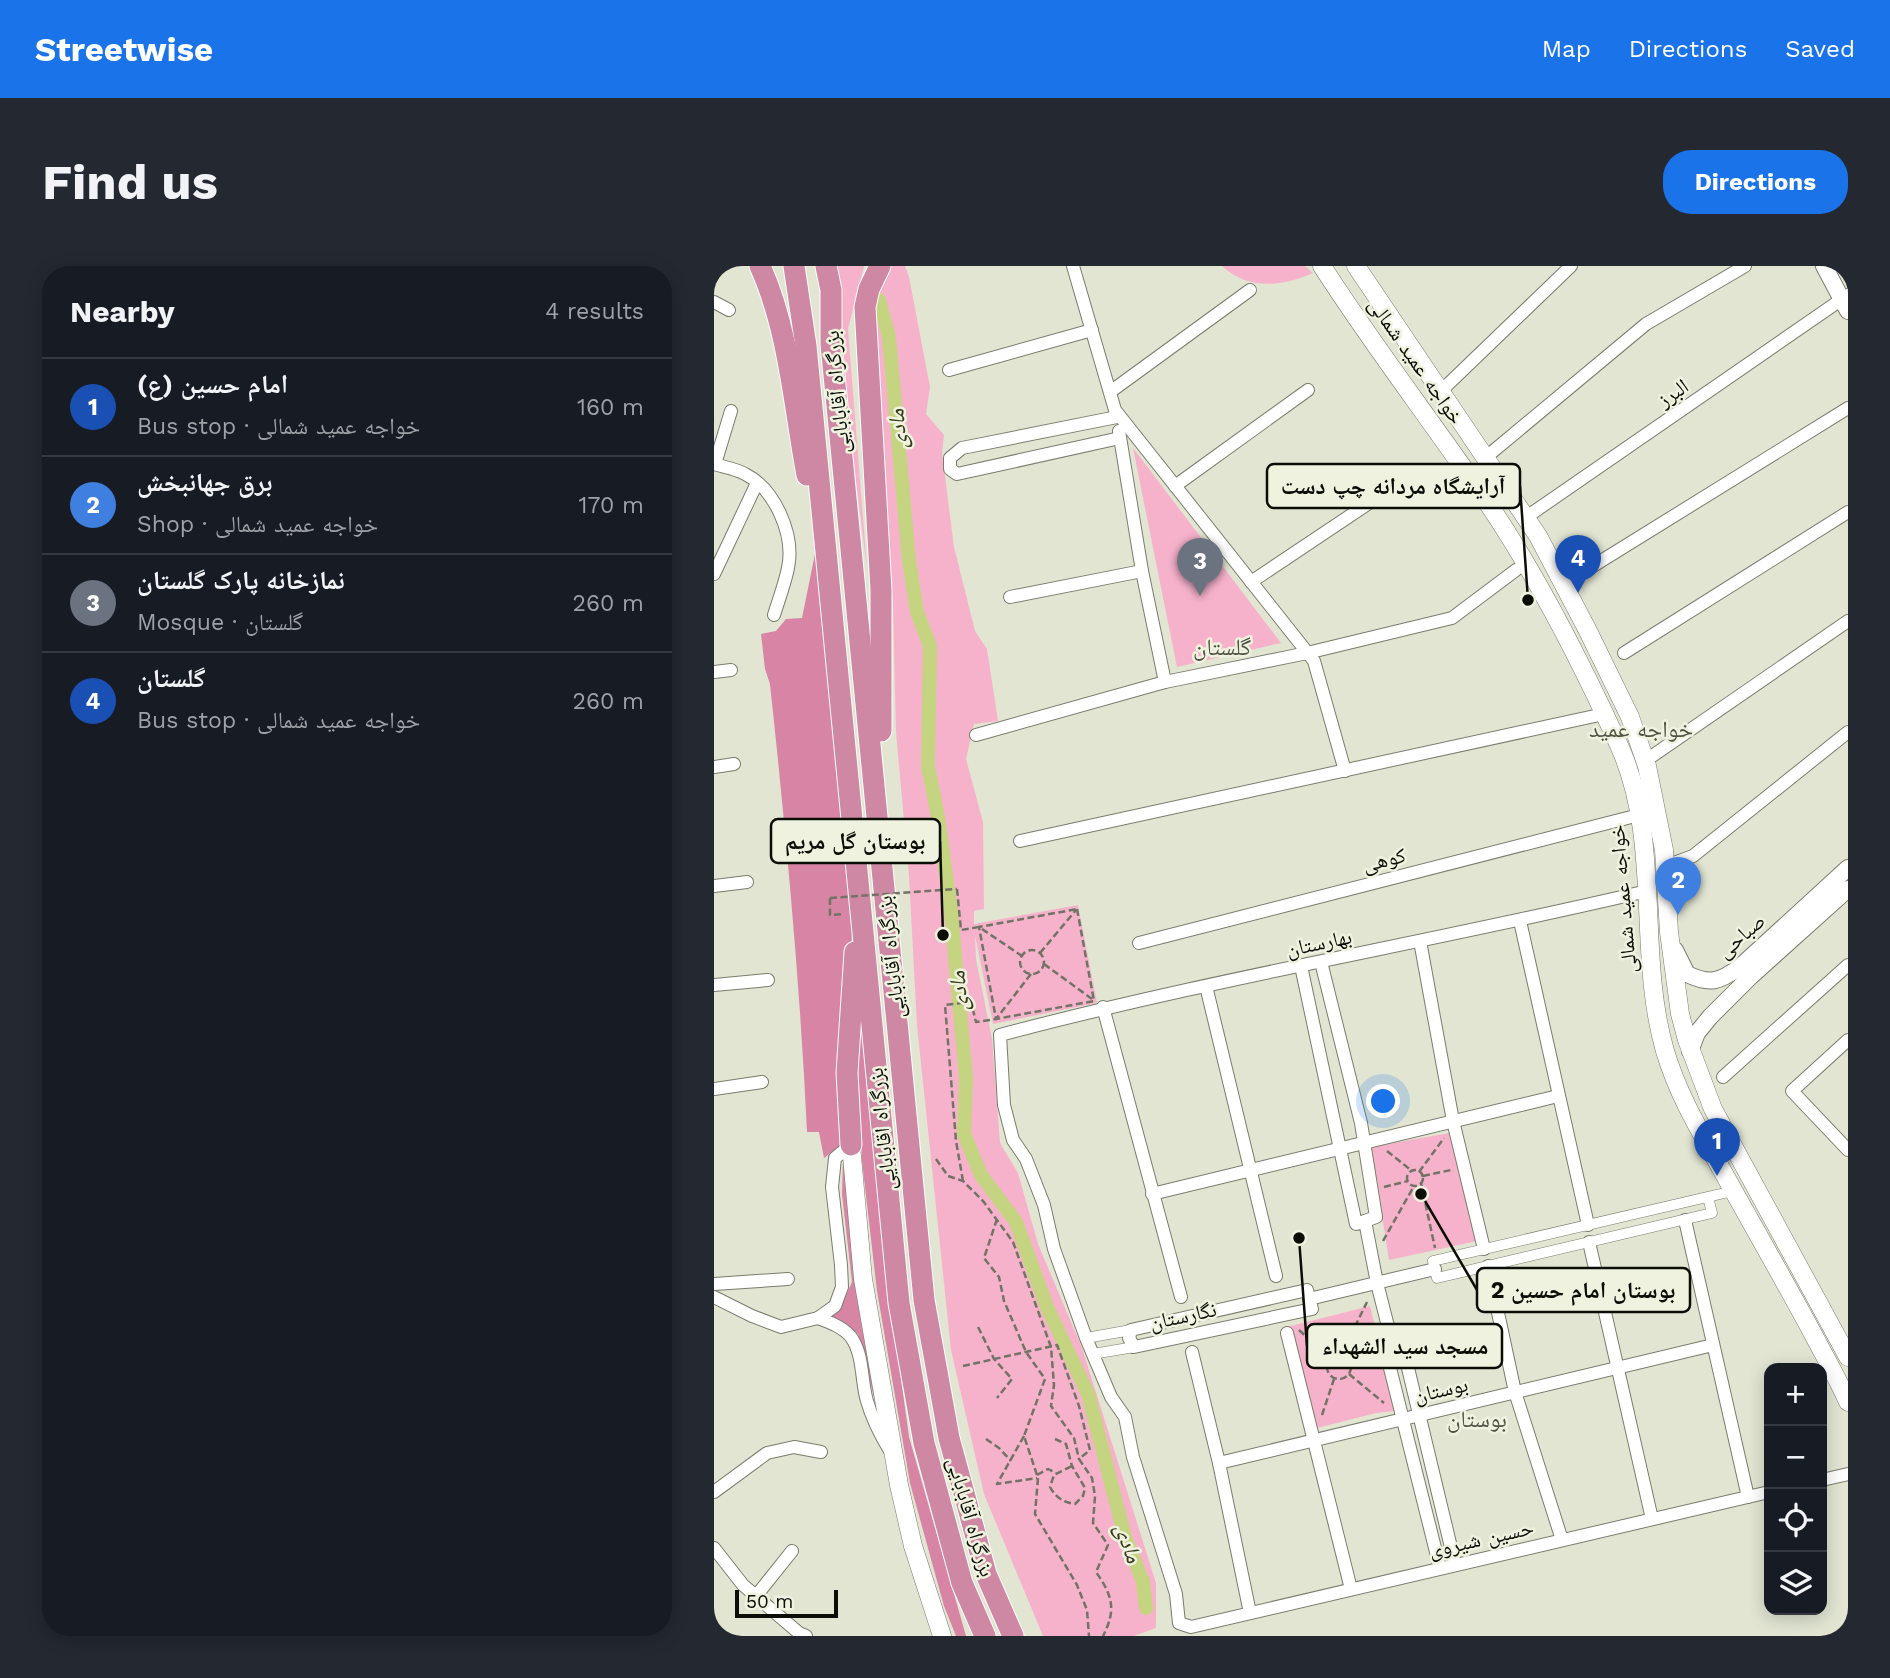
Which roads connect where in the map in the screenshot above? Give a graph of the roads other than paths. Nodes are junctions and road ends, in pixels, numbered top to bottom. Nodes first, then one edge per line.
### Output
1 (760, 266) edge
2 (793, 266) edge
3 (826, 266) edge
4 (880, 266) edge
5 (1073, 266) edge
6 (1356, 266) edge
7 (1571, 266) edge
8 (1745, 266) edge
9 (1824, 266) edge
10 (1327, 269) edge
11 (1250, 290) dead end
12 (714, 302) edge
13 (1846, 302) edge
14 (729, 310) dead end
15 (1092, 330) junction
16 (948, 370) dead end
17 (1308, 390) dead end
18 (1110, 392) junction
19 (1440, 392) junction
20 (1848, 408) edge
21 (731, 411) dead end
22 (1116, 413) junction
23 (1120, 438) junction
24 (1485, 458) junction
25 (715, 464) edge
26 (757, 483) junction
27 (1175, 486) junction
28 (1384, 494) dead end
29 (1848, 512) edge
30 (1525, 517) junction
31 (1516, 570) dead end
32 (1142, 571) junction
33 (714, 574) edge
34 (1251, 582) junction
35 (1564, 584) junction
36 (1010, 597) dead end
37 (832, 612) junction
38 (774, 615) dead end
39 (1848, 621) edge
40 (1307, 653) junction
41 (1624, 653) dead end
42 (731, 670) dead end
43 (714, 672) edge
44 (1165, 682) junction
45 (1630, 717) junction
46 (1606, 719) junction
47 (1848, 732) edge
48 (976, 735) dead end
49 (1645, 761) junction
50 (734, 764) dead end
51 (714, 768) edge
52 (1345, 771) junction
53 (1639, 815) junction
54 (1020, 841) dead end
55 (881, 852) junction
56 (1666, 866) junction
57 (1848, 868) edge
58 (747, 882) dead end
59 (714, 886) edge
60 (1848, 889) edge
61 (1647, 891) junction
62 (859, 905) junction
63 (1520, 921) junction
64 (1669, 932) junction
65 (1780, 940) junction
66 (1420, 942) junction
67 (1139, 943) dead end
68 (1321, 962) junction
69 (1848, 965) edge
70 (1301, 966) junction
71 (768, 980) dead end
72 (714, 985) edge
73 (1206, 986) junction
74 (1099, 1004) junction
75 (1848, 1040) edge
76 (1690, 1051) junction
77 (1723, 1077) joint
78 (762, 1082) dead end
79 (714, 1089) edge
80 (1706, 1092) junction
81 (1558, 1096) junction
82 (1453, 1123) junction
83 (1368, 1141) junction
84 (851, 1145) junction
85 (1339, 1148) junction
86 (1848, 1150) edge
87 (1248, 1170) junction
88 (1733, 1191) junction
89 (1152, 1194) junction
90 (1708, 1197) junction
91 (1685, 1220) junction
92 (1365, 1221) junction
93 (1587, 1225) junction
94 (1589, 1242) junction
95 (1484, 1249) junction
96 (1435, 1263) junction
97 (1488, 1266) junction
98 (1276, 1276) dead end
99 (788, 1279) dead end
100 (1377, 1283) junction
101 (714, 1284) edge
102 (714, 1297) edge
103 (1181, 1297) dead end
104 (1309, 1299) junction
105 (818, 1318) junction
106 (1131, 1330) junction
107 (1287, 1334) dead end
108 (1086, 1338) junction
109 (1713, 1345) junction
110 (1393, 1346) junction
111 (1845, 1346) edge
112 (1134, 1347) junction
113 (1192, 1352) dead end
114 (1093, 1354) junction
115 (1617, 1368) junction
116 (1515, 1392) junction
117 (1848, 1402) edge
118 (1420, 1415) junction
119 (1404, 1419) junction
120 (1314, 1440) junction
121 (821, 1452) dead end
122 (894, 1458) junction
123 (1219, 1463) junction
124 (1848, 1474) edge
125 (1827, 1479) edge
126 (714, 1492) edge
127 (1764, 1493) edge
128 (1748, 1497) junction
129 (1652, 1519) junction
130 (1562, 1541) junction
131 (714, 1548) edge
132 (792, 1551) dead end
133 (1455, 1564) junction
134 (1440, 1568) junction
135 (1351, 1589) junction
136 (756, 1596) junction
137 (1250, 1613) junction
138 (786, 1629) edge
139 (806, 1636) edge
140 (942, 1636) edge
141 (985, 1636) edge
142 (1013, 1636) edge

1 - 37 highway
2 - 37 highway, بزرگراه آقابابایی
3 - 55 highway, بزرگراه آقابابایی
4 - 55 highway
5 - 15 street
6 - 19 main road, خواجه عمید شمالی
7 - 19 street
8 - 24 street
9 - 13 street
10 - 46 main road, خواجه عمید شمالی
11 - 18 street
12 - 14 street
13 - 30 street, البرز
15 - 16 street
15 - 18 street
17 - 27 street
18 - 22 street
19 - 24 main road, خواجه عمید شمالی
20 - 35 street
21 - 25 street
22 - 23 street
22 - 23 street
22 - 27 street
23 - 32 street
24 - 30 main road, خواجه عمید شمالی
25 - 26 street
26 - 33 street
26 - 38 street
27 - 34 street
28 - 34 street
29 - 41 street
30 - 35 main road, خواجه عمید شمالی
31 - 40 street
32 - 36 street
32 - 44 street
34 - 40 street
35 - 45 main road, خواجه عمید شمالی
37 - 62 highway, بزرگراه اقابابایی
39 - 49 street
40 - 44 street
40 - 52 street
42 - 43 street
44 - 48 street
45 - 46 main road
45 - 49 main road, خواجه عمید شمالی
46 - 52 street
46 - 53 main road, خواجه عمید شمالی
47 - 56 street
49 - 56 main road, خواجه عمید شمالی
50 - 51 street
52 - 54 street
53 - 61 main road, خواجه عمید شمالی
53 - 67 street, کوهی
55 - 142 highway, بزرگراه آقابابایی
56 - 64 main road, خواجه عمید شمالی
57 - 65 street, صباحی
58 - 59 street
60 - 65 street, صباحی
61 - 63 street, بهارستان
61 - 88 main road, خواجه عمید شمالی
62 - 84 highway
62 - 141 highway, بزرگراه اقابابایی
63 - 66 street, بهارستان
63 - 81 street
64 - 65 street, صباحی
64 - 76 main road, خواجه عمید شمالی
65 - 76 street, صباحی
66 - 68 street, بهارستان
66 - 82 street
68 - 70 street, بهارستان
68 - 83 street
69 - 77 street
70 - 73 street, بهارستان
70 - 85 street
71 - 72 street
73 - 74 street, بهارستان
73 - 87 street
74 - 89 street
74 - 108 street, بهارستان
75 - 86 street
76 - 80 main road, خواجه عمید شمالی
77 - 80 street
78 - 79 street
80 - 111 main road, خواجه عمید شمالی
81 - 82 street
81 - 93 street
82 - 83 street
82 - 95 street
83 - 85 street
83 - 92 street
84 - 105 street
84 - 122 main road
85 - 87 street
85 - 92 street
87 - 89 street
87 - 98 street
88 - 90 street, نگارستان
88 - 117 main road, خواجه عمید شمالی
89 - 103 street
90 - 91 street
90 - 93 street, نگارستان
91 - 94 street
91 - 109 street
92 - 100 street
93 - 95 street, نگارستان
94 - 97 street
94 - 115 street
95 - 96 street, نگارستان
96 - 97 street
96 - 100 street, نگارستان
97 - 116 street
99 - 101 street
100 - 104 street, نگارستان
100 - 110 street
102 - 105 street
104 - 106 street, نگارستان
104 - 112 street, نگارستان
105 - 122 street
106 - 108 street
106 - 112 street, نگارستان
107 - 120 street
108 - 114 street
109 - 115 street, بوستان
109 - 128 street
110 - 118 street
110 - 119 street
112 - 114 street
113 - 123 street
114 - 137 street, حسین شیروی
115 - 116 street, بوستان
115 - 129 street
116 - 118 street, بوستان
116 - 130 street
118 - 119 street, بوستان
118 - 133 street
119 - 120 street, بوستان
119 - 134 street
120 - 123 street, بوستان
120 - 135 street
121 - 126 street
122 - 140 main road
123 - 137 street
124 - 125 street
127 - 128 street, حسین شیروی
128 - 129 street, حسین شیروی
129 - 130 street, حسین شیروی
130 - 133 street, حسین شیروی
131 - 136 street
132 - 136 street
133 - 134 street, حسین شیروی
134 - 135 street, حسین شیروی
135 - 137 street, حسین شیروی
136 - 138 street
138 - 139 street

